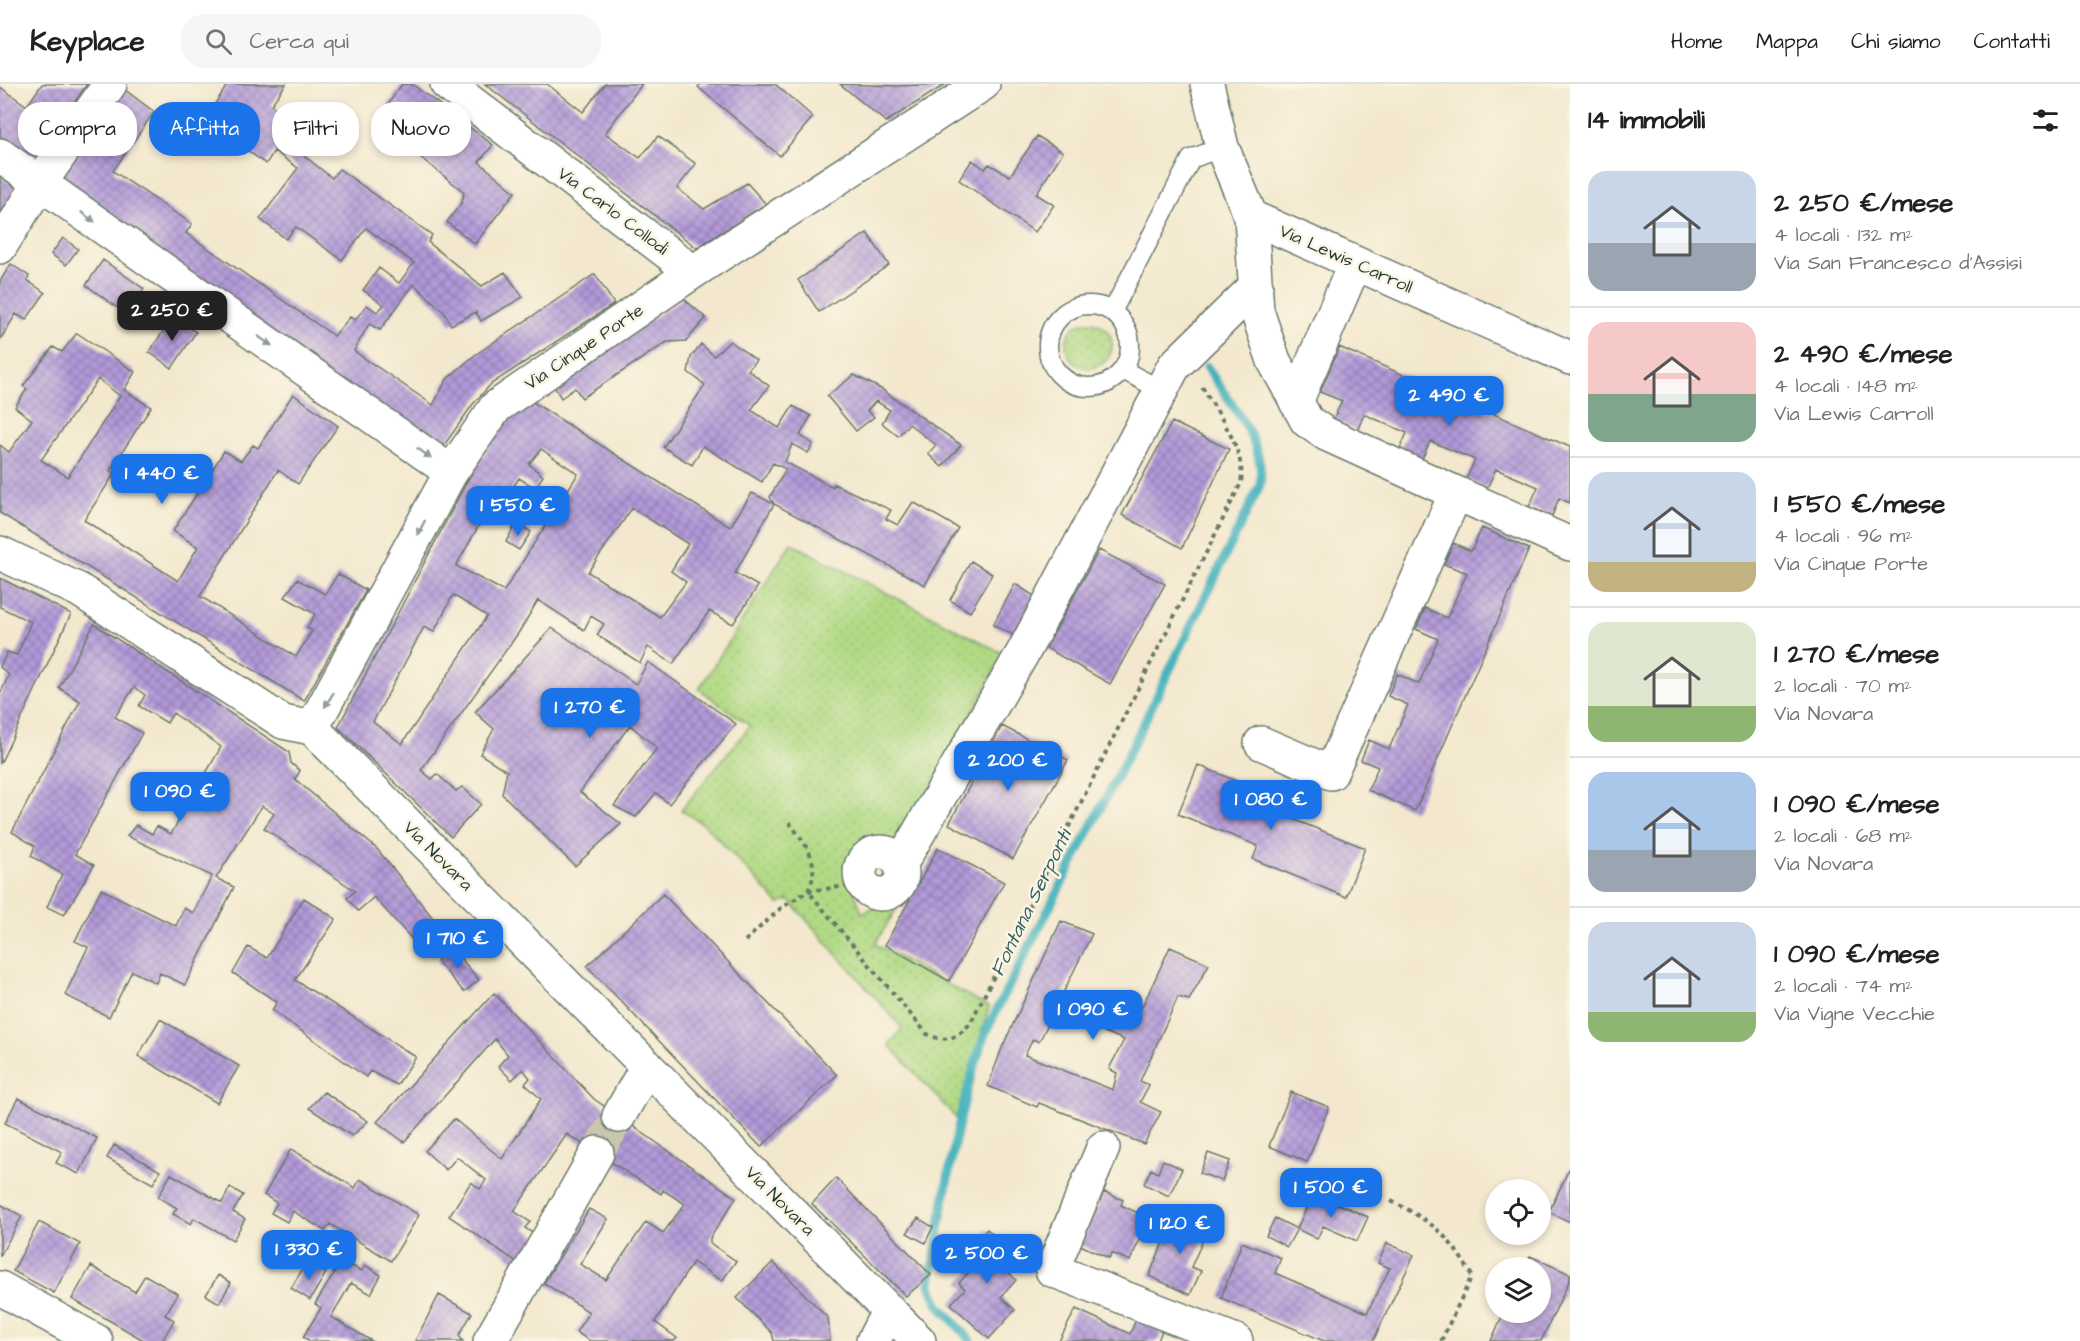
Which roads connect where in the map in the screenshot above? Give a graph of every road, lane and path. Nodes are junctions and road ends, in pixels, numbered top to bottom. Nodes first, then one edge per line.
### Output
1 (110, 84) edge
2 (447, 84) edge
3 (983, 84) edge
4 (1206, 84) edge
5 (1222, 147) junction
6 (0, 155) edge
7 (40, 183) junction
8 (1251, 217) junction
9 (0, 247) edge
10 (1355, 263) junction
11 (693, 272) junction
12 (1256, 286) junction
13 (1112, 312) junction
14 (1185, 355) junction
15 (1570, 358) edge
16 (1123, 370) junction
17 (1161, 390) junction
18 (1296, 402) junction
19 (451, 472) junction
20 (1456, 493) junction
21 (1570, 544) edge
22 (0, 553) edge
23 (312, 728) junction
24 (1261, 743) dead end
25 (789, 822) dead end
26 (863, 884) joint
27 (808, 891) junction
28 (744, 941) dead end
29 (647, 1066) junction
30 (619, 1116) tunnel mouth
31 (1103, 1148) dead end
32 (597, 1153) tunnel mouth
33 (1391, 1201) dead end
34 (0, 1288) edge
35 (889, 1310) junction
36 (1215, 1337) edge
37 (96, 1341) edge
38 (490, 1341) edge
39 (873, 1341) edge
40 (919, 1341) edge
41 (1441, 1341) edge

1 - 7 street
2 - 11 street, Via Carlo Collodi
3 - 11 street, Via Cinque Porte
4 - 5 street
5 - 8 street
5 - 13 lane
6 - 7 street
7 - 9 street
7 -> 19 street
8 - 10 street, Via Lewis Carroll
8 - 12 street
10 - 15 street, Via Lewis Carroll
10 - 18 street
11 - 19 street, Via Cinque Porte
12 - 14 street
12 - 18 street
13 - 16 lane
13 - 16 lane
14 - 17 street
14 - 27 path
16 - 17 lane
17 - 26 street
18 - 20 street
19 -> 23 street, Via Cinque Porte
20 - 21 street
20 - 24 street
22 - 23 street
23 - 29 street, Via Novara
25 - 27 path
26 - 27 path
27 - 28 path
29 - 30 street
29 - 35 street, Via Novara
31 - 36 street
32 - 38 street
33 - 41 path
34 - 37 street
35 - 39 street
35 - 40 street, Via Novara

